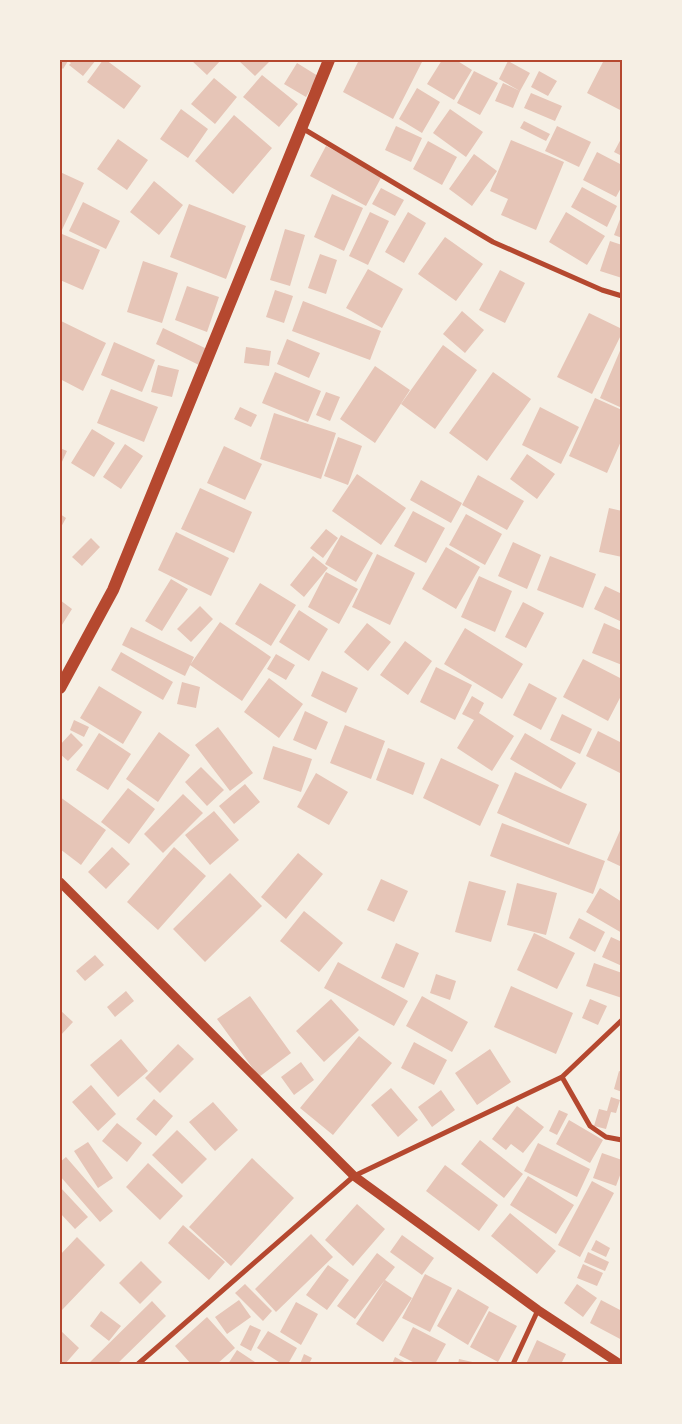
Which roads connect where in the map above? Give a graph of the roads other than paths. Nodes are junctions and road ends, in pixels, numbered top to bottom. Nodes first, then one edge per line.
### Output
1 (330, 60) edge
2 (302, 128) junction
3 (622, 296) edge
4 (60, 688) edge
5 (60, 882) edge
6 (622, 1020) edge
7 (562, 1077) junction
8 (622, 1140) edge
9 (354, 1176) junction
10 (538, 1310) junction
11 (138, 1364) edge
12 (513, 1364) edge
13 (620, 1364) edge

1 - 2 main road
2 - 3 street
2 - 4 main road
5 - 9 street
6 - 7 street
7 - 8 street
7 - 9 street
9 - 10 street
9 - 11 street
10 - 12 street
10 - 13 street

